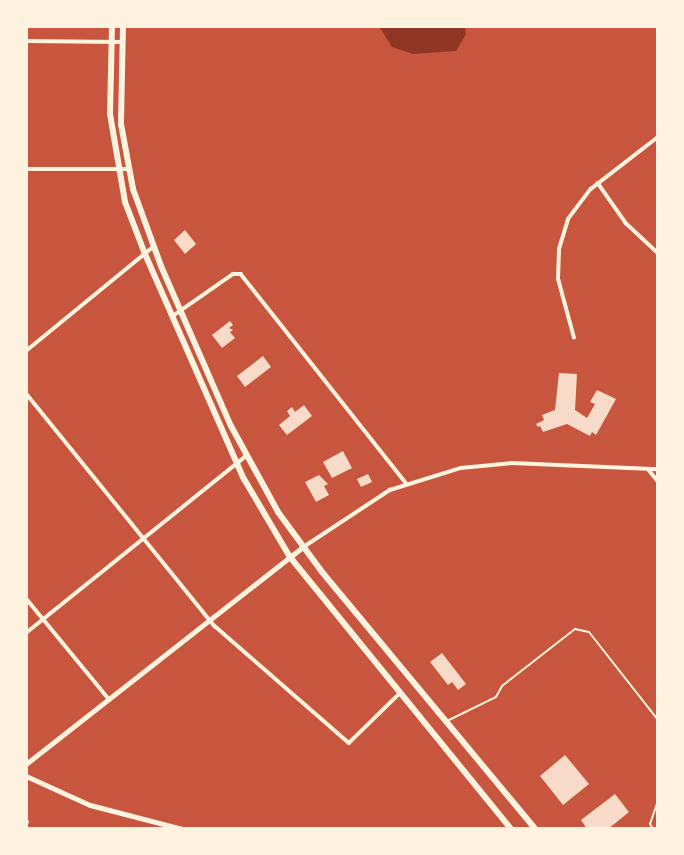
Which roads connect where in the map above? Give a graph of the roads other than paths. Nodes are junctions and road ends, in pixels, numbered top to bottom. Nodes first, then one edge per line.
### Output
1 (112, 26) edge
2 (123, 26) edge
3 (26, 41) edge
4 (110, 42) junction
5 (121, 42) junction
6 (658, 136) edge
7 (26, 169) edge
8 (117, 169) junction
9 (128, 169) junction
10 (598, 183) junction
11 (153, 247) junction
12 (658, 253) edge
13 (145, 254) junction
14 (181, 311) junction
15 (172, 316) junction
16 (574, 338) dead end
17 (26, 351) edge
18 (26, 393) edge
19 (247, 456) junction
20 (236, 464) junction
21 (658, 469) edge
22 (649, 470) junction
23 (658, 481) edge
24 (406, 483) junction
25 (144, 539) junction
26 (303, 547) junction
27 (290, 557) junction
28 (26, 598) edge
29 (44, 619) junction
30 (210, 620) junction
31 (26, 633) edge
32 (399, 694) junction
33 (109, 699) junction
34 (658, 720) edge
35 (446, 722) junction
36 (26, 764) edge
37 (26, 776) edge
38 (658, 801) edge
39 (26, 822) edge
40 (32, 829) edge
41 (183, 829) edge
42 (512, 829) edge
43 (535, 829) edge
44 (653, 829) edge

1 - 4 main road
2 - 5 main road
3 - 4 street
4 - 5 street
4 - 8 main road
5 - 9 main road
6 - 10 street
7 - 8 street
8 - 9 street
8 - 13 main road
9 - 11 main road
10 - 12 street
10 - 16 street
11 - 13 street
11 - 14 main road
13 - 15 main road
13 - 17 street
14 - 15 street
14 - 19 main road
14 - 24 street
15 - 20 main road
18 - 25 street
19 - 20 street
19 - 26 main road
20 - 25 street
20 - 27 main road
21 - 22 street
22 - 23 street
22 - 24 street
24 - 26 street
25 - 29 street
25 - 30 street
26 - 27 street
26 - 35 main road
27 - 30 street
27 - 32 main road
28 - 29 street
29 - 31 street
29 - 33 street
30 - 32 street
30 - 33 street
32 - 42 main road
33 - 36 street
34 - 35 lane
35 - 43 main road
37 - 41 main road
38 - 44 lane
39 - 40 street

